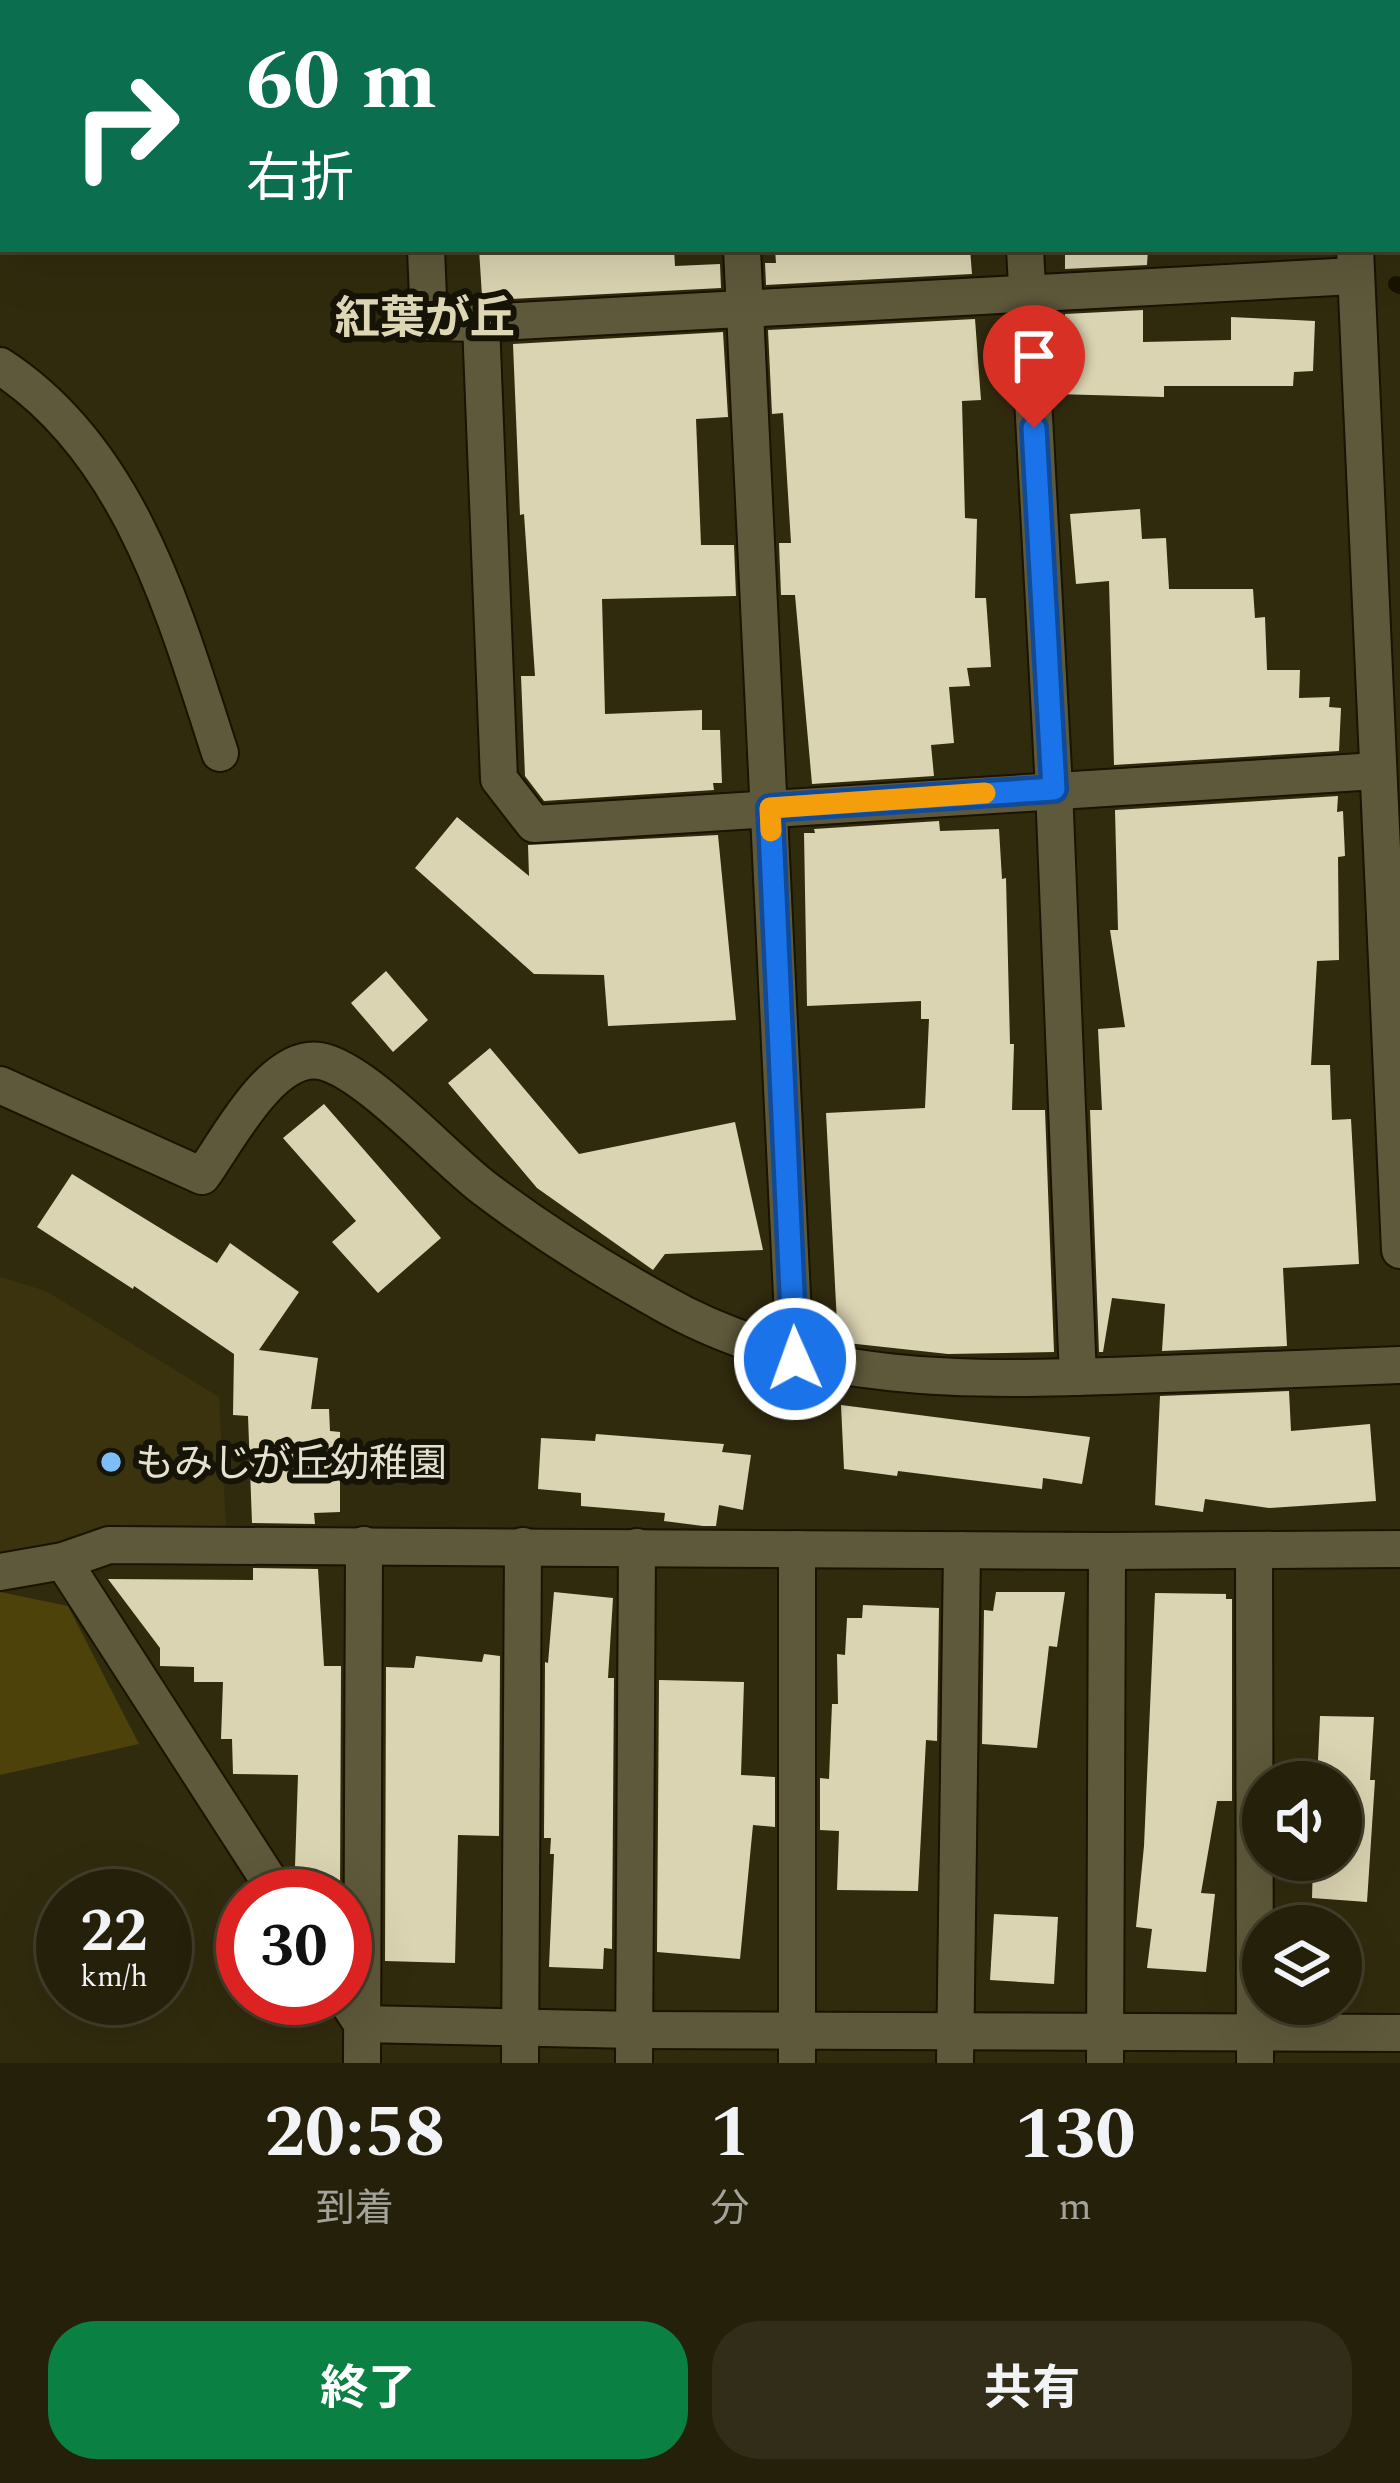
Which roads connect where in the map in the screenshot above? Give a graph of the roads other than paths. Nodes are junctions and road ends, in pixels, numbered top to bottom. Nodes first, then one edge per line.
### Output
1 (426, 252) edge
2 (742, 252) edge
3 (1025, 252) edge
4 (1355, 262) edge
5 (1027, 293) junction
6 (745, 309) junction
7 (481, 323) junction
8 (0, 366) edge
9 (220, 753) dead end
10 (1376, 770) junction
11 (1054, 789) junction
12 (770, 808) junction
13 (0, 1085) edge
14 (1400, 1250) edge
15 (795, 1359) junction
16 (1400, 1365) edge
17 (1078, 1377) junction
18 (364, 1545) junction
19 (523, 1546) junction
20 (638, 1547) junction
21 (797, 1549) junction
22 (1400, 1549) edge
23 (962, 1550) junction
24 (1107, 1551) junction
25 (1254, 1551) junction
26 (63, 1561) junction
27 (0, 1572) edge
28 (262, 1869) edge
29 (357, 1869) edge
30 (372, 2015) edge
31 (356, 2025) edge
32 (1400, 2033) edge
33 (520, 2045) edge
34 (634, 2046) edge
35 (796, 2046) edge
36 (955, 2047) edge
37 (1105, 2047) edge
38 (1255, 2049) edge
39 (362, 2063) edge

1 - 7 street
2 - 6 street
3 - 5 street
4 - 5 street
4 - 10 street
5 - 6 street
5 - 11 street
6 - 7 street
6 - 12 street
7 - 12 street
8 - 9 street
10 - 11 street
10 - 14 street
11 - 12 street
11 - 17 street
12 - 15 street
13 - 15 street
15 - 17 street
16 - 17 street
18 - 19 street
18 - 26 street
18 - 29 street
19 - 20 street
19 - 33 street
20 - 21 street
20 - 34 street
21 - 23 street
21 - 35 street
22 - 25 street
23 - 24 street
23 - 36 street
24 - 25 street
24 - 37 street
25 - 38 street
26 - 27 street
26 - 28 street
30 - 33 street
31 - 39 street
32 - 38 street
33 - 34 street
34 - 35 street
35 - 36 street
36 - 37 street
37 - 38 street

